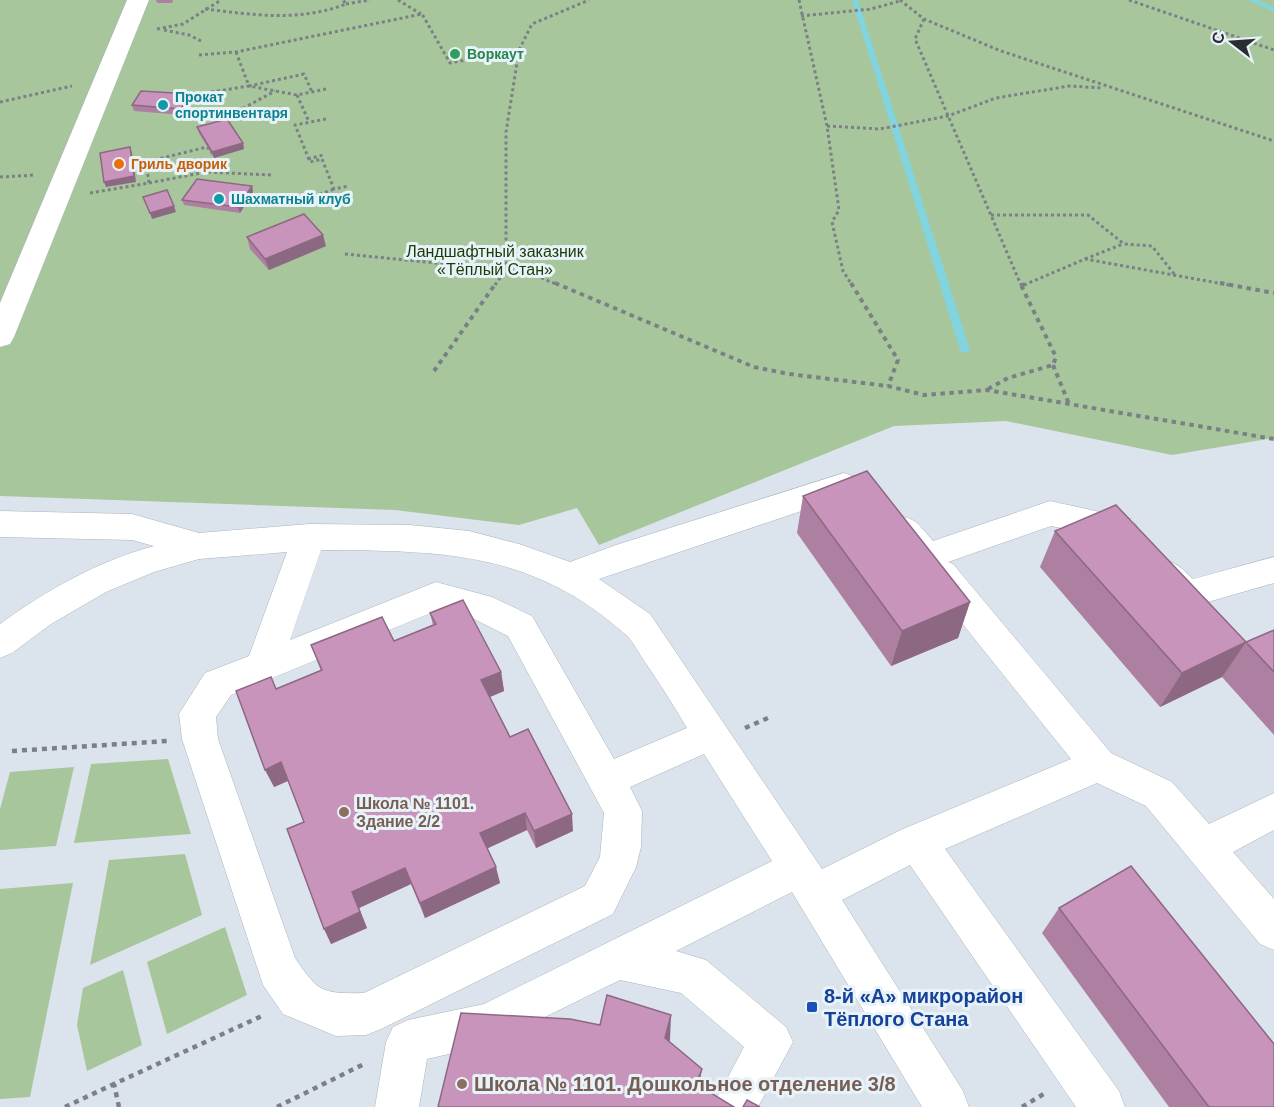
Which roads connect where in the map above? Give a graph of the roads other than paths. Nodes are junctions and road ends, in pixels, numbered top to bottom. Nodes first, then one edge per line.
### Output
1 (135, 8) edge
2 (0, 337) edge
3 (0, 524) edge
4 (309, 537) junction
5 (199, 546) junction
6 (927, 556) junction
7 (1274, 570) edge
8 (570, 576) junction
9 (0, 643) edge
10 (264, 664) junction
11 (728, 731) junction
12 (1098, 765) junction
13 (605, 780) junction
14 (1274, 812) edge
15 (916, 842) junction
16 (1203, 847) junction
17 (807, 880) junction
18 (1274, 930) edge
19 (619, 959) junction
20 (397, 1107) edge
21 (734, 1107) edge
22 (947, 1107) edge
23 (1103, 1107) edge

1 - 2 street
3 - 5 street
4 - 5 street
4 - 8 street
4 - 10 street
5 - 9 street
6 - 7 street
6 - 8 street
6 - 12 street
8 - 11 street
10 - 13 street
10 - 13 street
11 - 13 street
11 - 17 street
12 - 15 street
12 - 16 street
14 - 16 street
15 - 17 street
15 - 23 street
16 - 18 street
17 - 19 street
17 - 22 street
19 - 20 street
19 - 21 street

